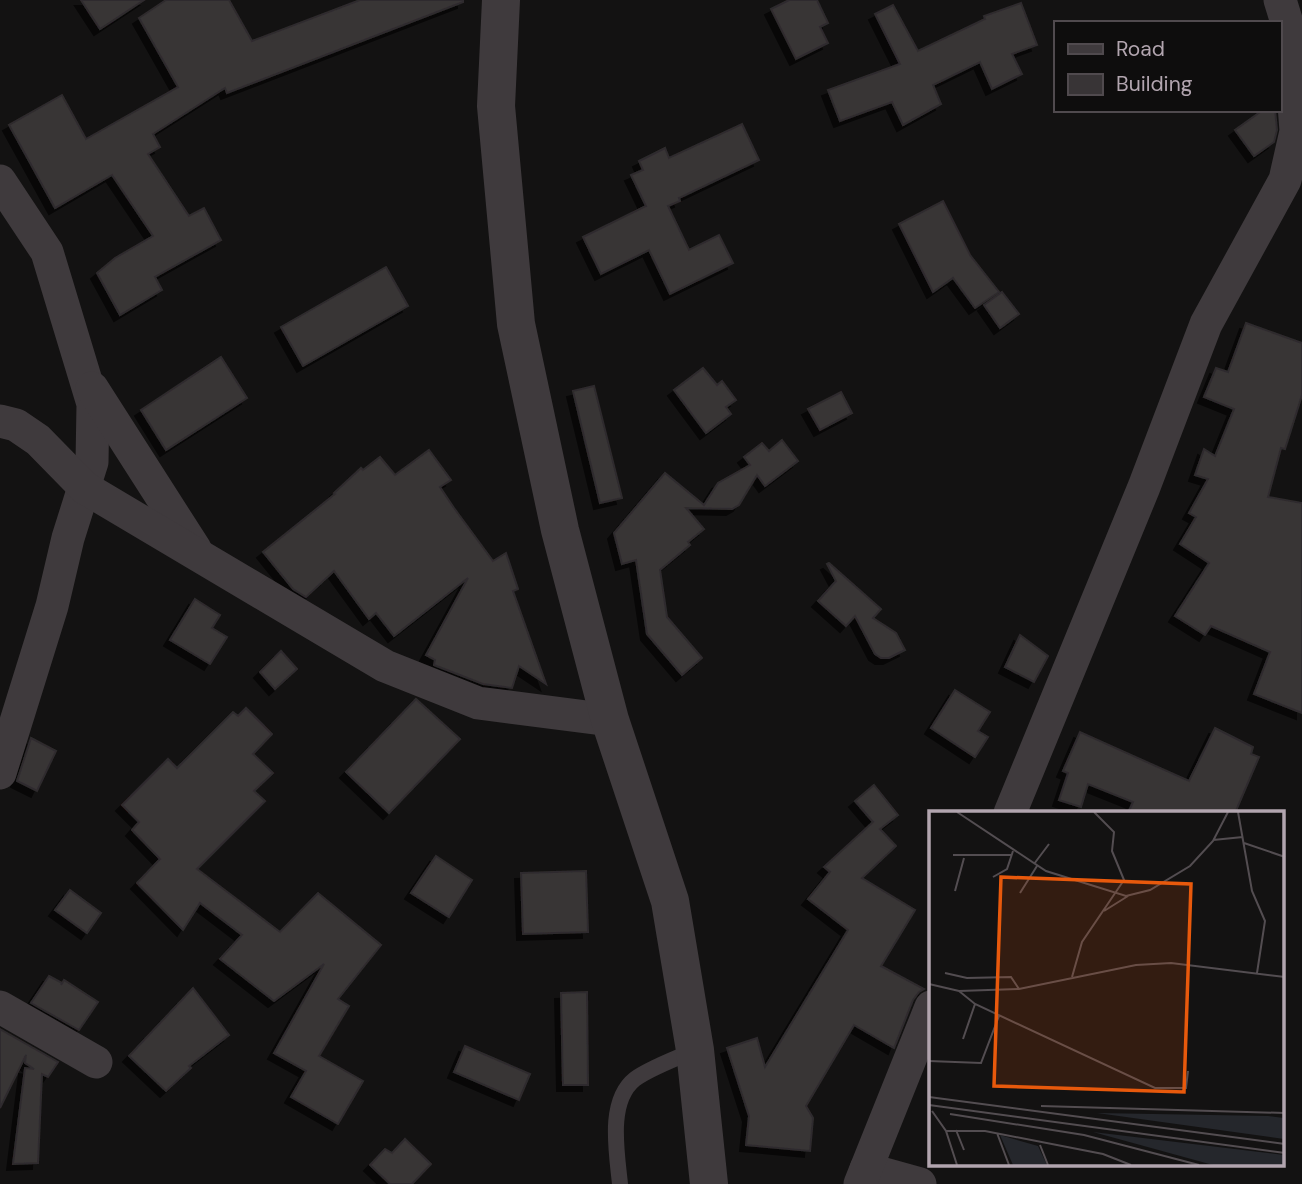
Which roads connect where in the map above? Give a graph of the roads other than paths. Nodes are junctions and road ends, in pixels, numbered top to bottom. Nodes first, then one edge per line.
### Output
1 (501, 0) edge
2 (1280, 0) edge
3 (0, 181) edge
4 (87, 380) junction
5 (0, 421) edge
6 (85, 488) junction
7 (199, 555) junction
8 (610, 720) junction
9 (0, 773) edge
10 (1011, 811) edge
11 (0, 1007) edge
12 (929, 1012) edge
13 (695, 1050) junction
14 (96, 1062) dead end
15 (863, 1177) edge
16 (620, 1184) edge
17 (709, 1184) edge
18 (920, 1184) edge

1 - 8 street
2 - 10 street
3 - 4 street
4 - 6 street
4 - 7 street
5 - 6 street
6 - 7 street
6 - 9 street
7 - 8 street
8 - 13 street
11 - 14 street
12 - 15 street
13 - 16 lane
13 - 17 street
15 - 18 street

